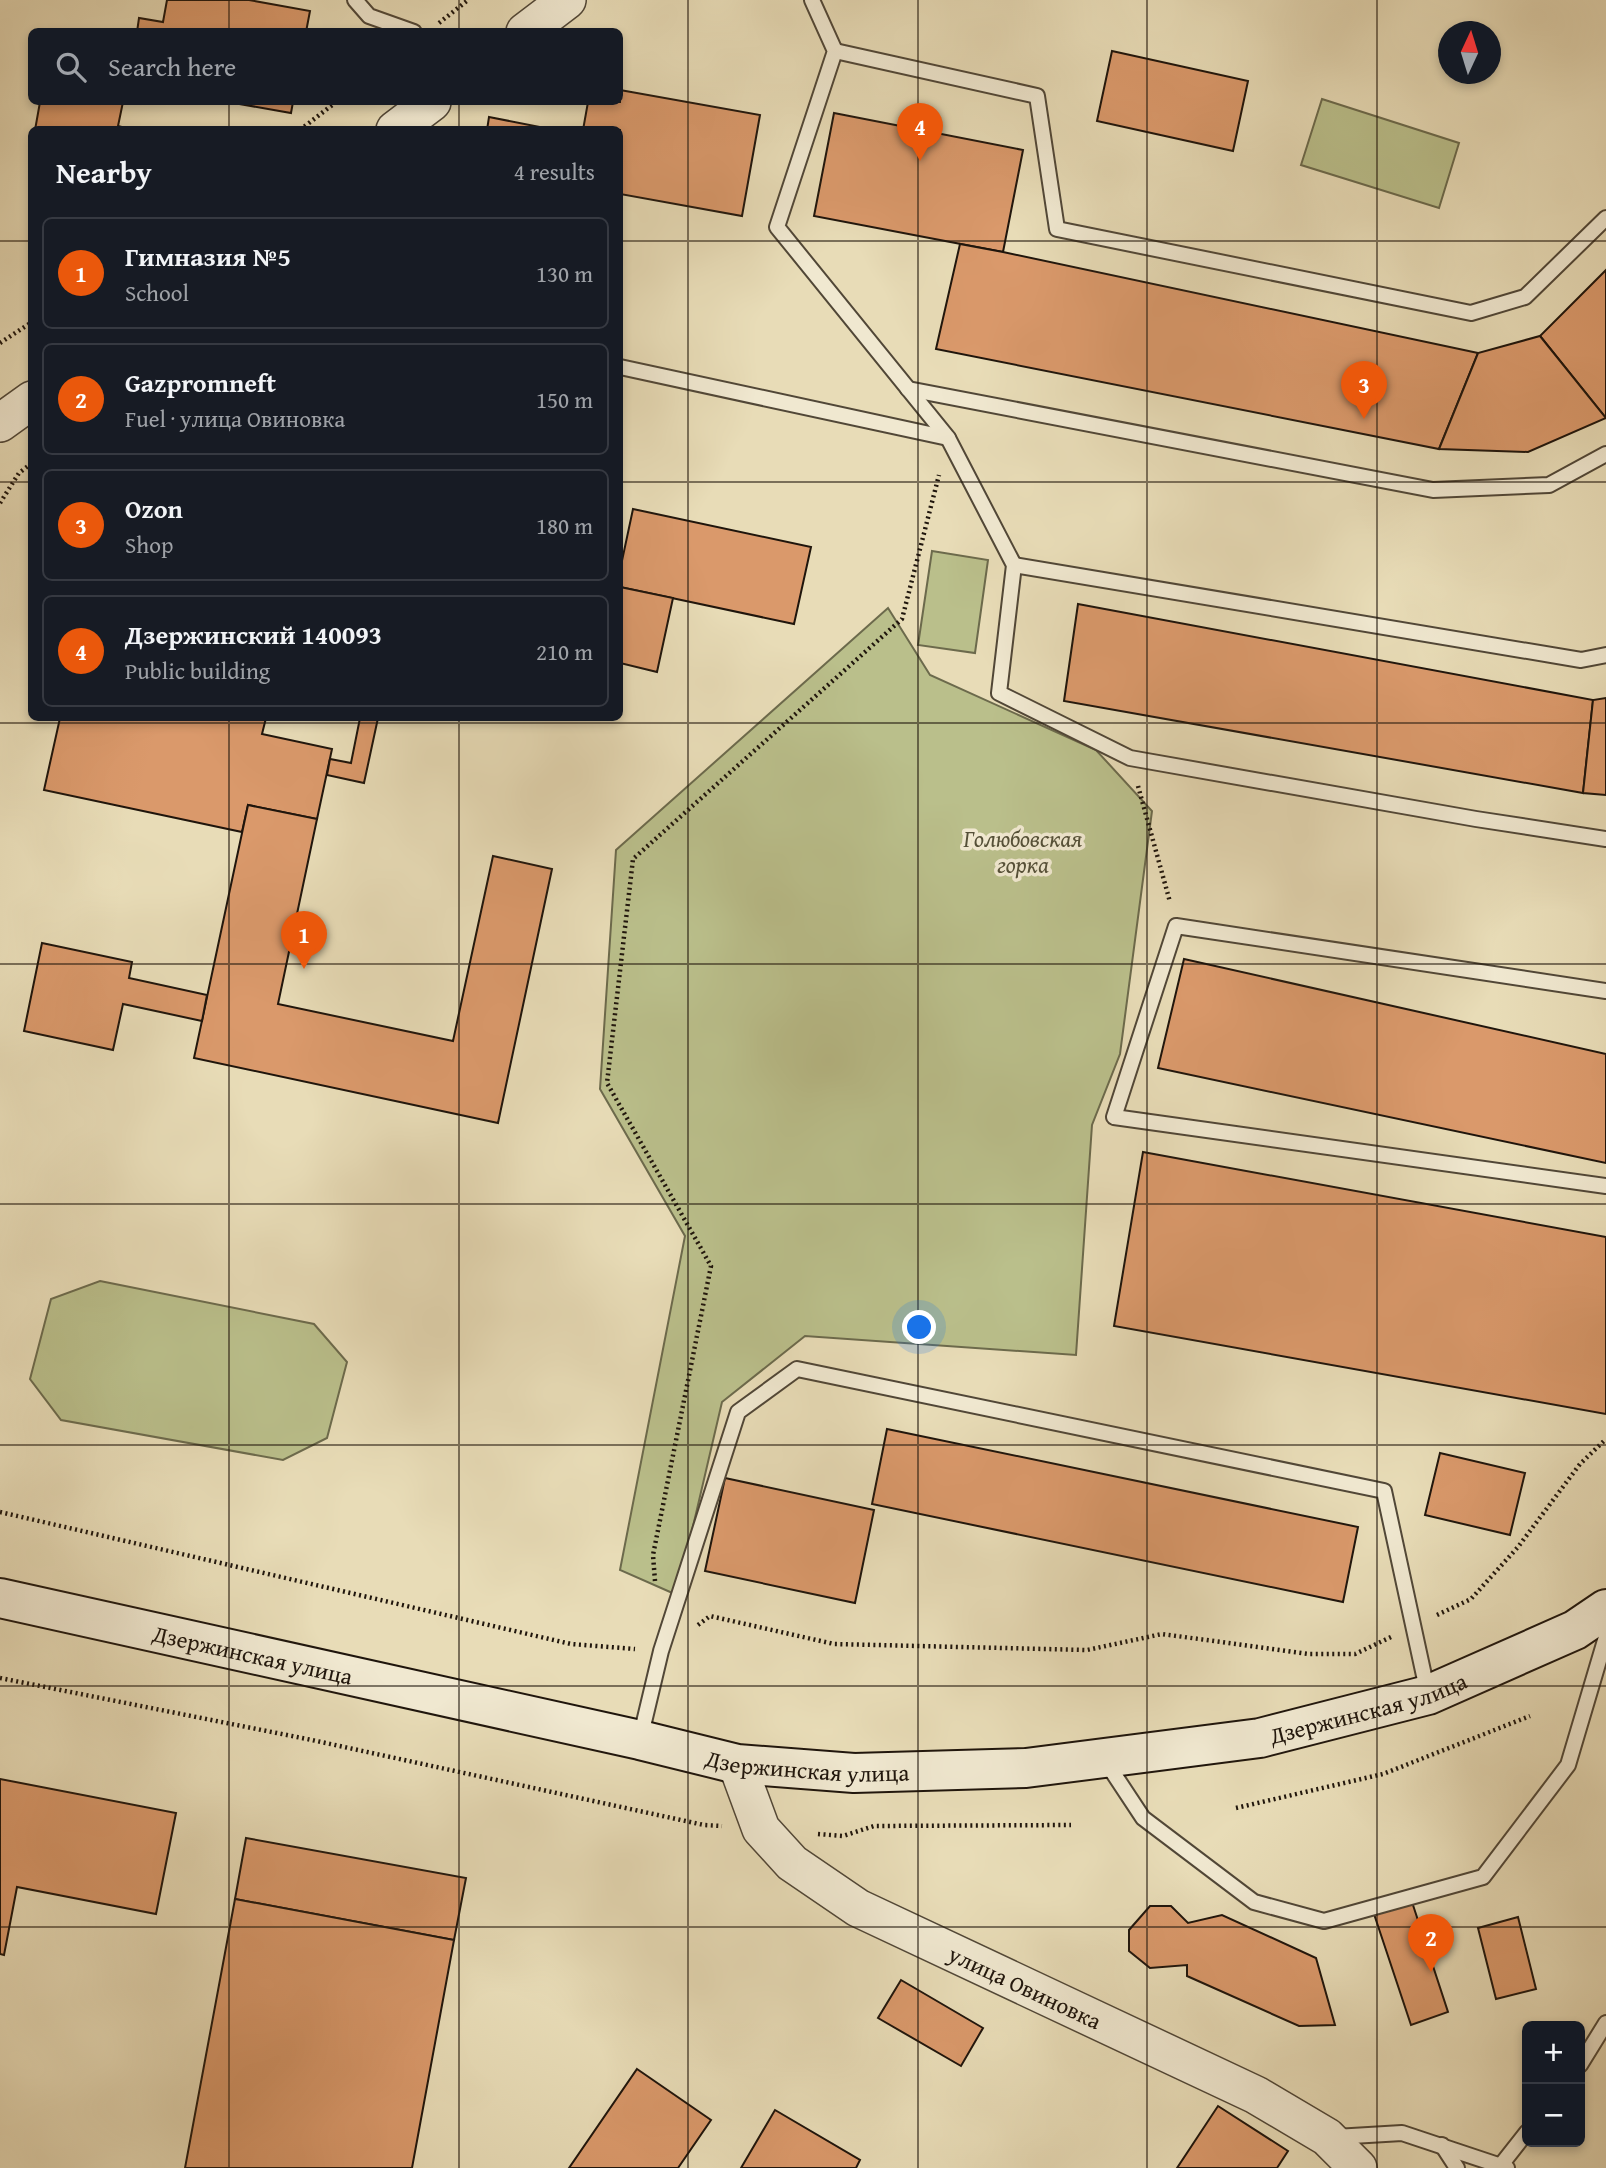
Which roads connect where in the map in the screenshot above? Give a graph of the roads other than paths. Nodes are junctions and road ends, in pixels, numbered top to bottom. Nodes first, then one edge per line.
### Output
1 (355, 0) edge
2 (567, 0) edge
3 (812, 0) edge
4 (403, 28) edge
5 (530, 28) edge
6 (835, 51) junction
7 (428, 105) edge
8 (400, 126) edge
9 (1606, 218) edge
10 (623, 368) edge
11 (908, 389) junction
12 (28, 403) edge
13 (0, 423) edge
14 (948, 438) junction
15 (1606, 454) edge
16 (1014, 565) junction
17 (1606, 655) edge
18 (1606, 839) edge
19 (1606, 991) edge
20 (1606, 1186) edge
21 (0, 1598) edge
22 (1606, 1609) edge
23 (1606, 1637) edge
24 (1428, 1695) junction
25 (640, 1740) junction
26 (1104, 1758) junction
27 (737, 1764) junction
28 (1606, 2023) edge
29 (1585, 2058) edge
30 (1326, 2137) junction
31 (1522, 2139) edge
32 (1442, 2146) junction
33 (1504, 2166) edge
34 (1358, 2168) edge
35 (1457, 2168) edge

1 - 4 lane
2 - 5 street
3 - 6 lane
6 - 9 lane
6 - 11 lane
7 - 8 street
10 - 14 lane
11 - 14 lane
11 - 15 lane
12 - 13 street
14 - 16 lane
16 - 17 lane
16 - 18 lane
19 - 20 lane
21 - 25 main road, Дзержинская улица
22 - 24 main road, Дзержинская улица
23 - 26 lane
24 - 25 lane
24 - 26 main road, Дзержинская улица
25 - 27 main road, Дзержинская улица
26 - 27 main road, Дзержинская улица
27 - 30 street, улица Овиновка
28 - 29 lane
30 - 32 lane
30 - 34 street, улица Овиновка
31 - 33 lane
32 - 33 lane
32 - 35 lane

